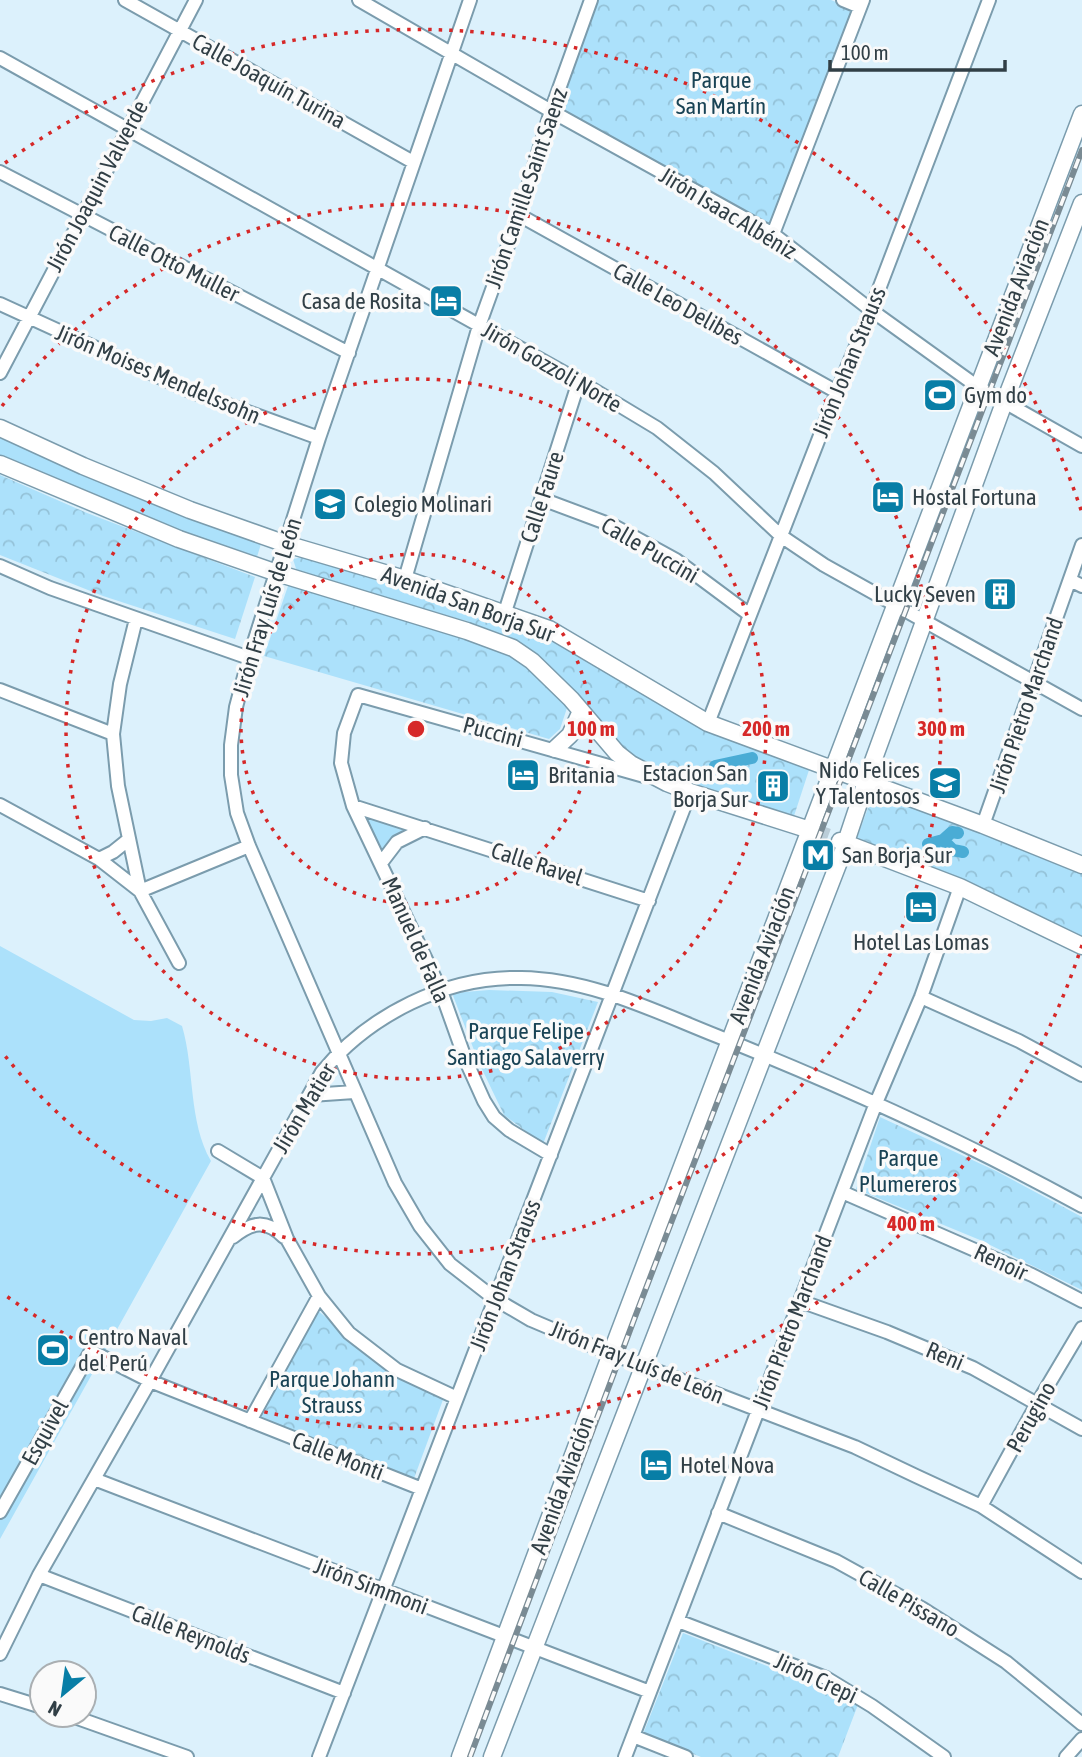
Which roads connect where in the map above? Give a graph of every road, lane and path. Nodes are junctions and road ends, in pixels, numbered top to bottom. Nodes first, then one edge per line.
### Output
1 (125, 0) edge
2 (196, 0) edge
3 (359, 0) edge
4 (470, 0) edge
5 (591, 0) edge
6 (843, 0) edge
7 (989, 0) edge
8 (861, 4) edge
9 (179, 31) junction
10 (452, 54) junction
11 (0, 58) edge
12 (551, 111) junction
13 (1082, 114) edge
14 (128, 130) junction
15 (413, 162) junction
16 (0, 172) edge
17 (1082, 202) edge
18 (82, 215) junction
19 (519, 215) junction
20 (773, 234) junction
21 (377, 269) junction
22 (0, 304) edge
23 (871, 310) junction
24 (28, 318) junction
25 (479, 326) junction
26 (349, 353) junction
27 (0, 373) edge
28 (579, 381) junction
29 (978, 387) junction
30 (837, 392) junction
31 (1004, 402) junction
32 (0, 428) edge
33 (319, 439) junction
34 (1082, 446) edge
35 (0, 464) edge
36 (542, 499) junction
37 (781, 536) junction
38 (286, 544) junction
39 (1082, 545) edge
40 (0, 566) edge
41 (277, 573) junction
42 (405, 579) junction
43 (1069, 580) junction
44 (1082, 586) edge
45 (894, 605) junction
46 (505, 612) junction
47 (750, 615) junction
48 (136, 619) junction
49 (924, 621) junction
50 (249, 658) junction
51 (1035, 681) junction
52 (0, 690) edge
53 (358, 695) joint
54 (1082, 709) edge
55 (581, 711) junction
56 (708, 723) junction
57 (113, 734) junction
58 (555, 749) junction
59 (832, 771) junction
60 (667, 783) junction
61 (866, 783) junction
62 (690, 792) junction
63 (0, 805) edge
64 (353, 806) junction
65 (983, 825) junction
66 (425, 828) junction
67 (811, 831) junction
68 (128, 840) junction
69 (843, 842) junction
70 (249, 846) junction
71 (99, 859) junction
72 (381, 863) junction
73 (1082, 865) edge
74 (960, 887) junction
75 (140, 891) junction
76 (649, 901) junction
77 (1082, 946) edge
78 (179, 964) dead end
79 (441, 990) junction
80 (612, 994) junction
81 (921, 997) junction
82 (730, 1041) junction
83 (337, 1054) junction
84 (764, 1055) junction
85 (1082, 1075) edge
86 (354, 1092) junction
87 (311, 1095) junction
88 (876, 1102) junction
89 (218, 1151) dead end
90 (551, 1155) junction
91 (263, 1178) junction
92 (842, 1192) junction
93 (1082, 1206) edge
94 (287, 1239) junction
95 (226, 1243) junction
96 (319, 1296) junction
97 (495, 1299) junction
98 (800, 1301) junction
99 (1082, 1301) edge
100 (1082, 1328) edge
101 (611, 1353) junction
102 (96, 1354) joint
103 (643, 1366) junction
104 (150, 1381) junction
105 (457, 1398) junction
106 (1038, 1402) junction
107 (758, 1410) junction
108 (250, 1421) junction
109 (1082, 1429) edge
110 (94, 1479) junction
111 (422, 1489) junction
112 (981, 1506) junction
113 (0, 1513) edge
114 (718, 1513) junction
115 (1082, 1572) edge
116 (39, 1575) junction
117 (383, 1591) junction
118 (678, 1621) junction
119 (506, 1637) junction
120 (536, 1648) junction
121 (0, 1654) edge
122 (650, 1692) junction
123 (344, 1693) junction
124 (0, 1694) edge
125 (28, 1703) edge
126 (1082, 1724) edge
127 (98, 1725) edge
128 (633, 1736) junction
129 (1082, 1740) edge
130 (187, 1757) edge
131 (319, 1757) edge
132 (460, 1757) edge
133 (492, 1757) edge
134 (625, 1757) edge
135 (686, 1757) edge
136 (944, 1757) edge
137 (1066, 1757) edge

1 - 9 street, Calle Joaquín Turina
2 - 9 street, Jirón Joaquin Valverde
3 - 10 street, Jirón Isaac Albéniz
4 - 10 street, Jirón Fray Luís de León
5 - 12 street, Jirón Camille Saint Saenz
6 - 8 street
7 - 23 street, Jirón Johan Strauss
8 - 20 street
9 - 14 street, Jirón Joaquin Valverde
9 - 15 street, Calle Joaquín Turina
10 - 12 street, Jirón Isaac Albéniz
10 - 15 street, Jirón Fray Luís de León
11 - 14 street, Jirón Gozzoli Norte
12 - 19 street, Jirón Camille Saint Saenz
12 - 20 street, Jirón Isaac Albéniz
13 - 29 main road, Avenida Aviación
14 - 18 street, Jirón Joaquin Valverde
14 - 21 street, Jirón Gozzoli Norte
15 - 21 street, Jirón Fray Luís de León
16 - 18 street, Calle Otto Muller
17 - 31 main road, Avenida Aviación
18 - 24 street, Jirón Joaquin Valverde
18 - 26 street, Calle Otto Muller
19 - 25 street, Jirón Camille Saint Saenz
19 - 30 street, Calle Leo Delibes
20 - 23 street, Jirón Isaac Albéniz
21 - 25 street, Jirón Gozzoli Norte
21 - 26 street, Jirón Fray Luís de León
22 - 24 street, Jirón Moises Mendelssohn
23 - 29 street, Jirón Isaac Albéniz
23 - 30 street, Jirón Johan Strauss
24 - 27 street, Jirón Joaquin Valverde
24 - 33 street, Jirón Moises Mendelssohn
25 - 28 street, Jirón Gozzoli Norte
25 - 42 street, Jirón Camille Saint Saenz
26 - 33 street, Jirón Fray Luís de León
28 - 36 street, Calle Faure
28 - 37 street, Jirón Gozzoli Norte
29 - 31 street, Jirón Isaac Albéniz
29 - 45 main road, Avenida Aviación
30 - 37 street, Jirón Johan Strauss
31 - 34 street, Jirón Isaac Albéniz
31 - 49 main road, Avenida Aviación
32 - 38 main road, Avenida San Borja Sur
33 - 38 street, Jirón Fray Luís de León
35 - 41 main road, Avenida San Borja Sur
36 - 46 street, Calle Faure
36 - 47 street, Calle Puccini
37 - 45 street, Jirón Gozzoli Norte
37 - 47 street, Jirón Johan Strauss
38 - 41 street, Jirón Fray Luís de León
38 - 42 main road, Avenida San Borja Sur
39 - 43 street, Jirón Pietro Marchand
40 - 48 street
41 - 50 street, Jirón Fray Luís de León
41 - 55 main road, Avenida San Borja Sur
42 - 46 main road, Avenida San Borja Sur
43 - 44 street
43 - 51 street, Jirón Pietro Marchand
45 - 49 street, Jirón Gozzoli Norte
45 - 59 main road, Avenida Aviación
46 - 56 main road, Avenida San Borja Sur
47 - 56 street, Jirón Johan Strauss
48 - 50 street
48 - 57 street
49 - 51 street, Jirón Gozzoli Norte
49 - 61 main road, Avenida Aviación
50 - 70 street, Jirón Fray Luís de León
51 - 54 street, Jirón Gozzoli Norte
51 - 65 street, Jirón Pietro Marchand
52 - 57 street
53 - 58 street, Puccini
53 - 64 street, Manuel de Falla
55 - 58 main road
55 - 60 main road, Avenida San Borja Sur
56 - 59 main road, Avenida San Borja Sur
57 - 68 street
58 - 60 street, Puccini
59 - 61 main road, Avenida San Borja Sur
59 - 67 main road, Avenida Aviación
60 - 62 main road, Avenida San Borja Sur
61 - 65 main road, Avenida San Borja Sur
61 - 69 main road, Avenida Aviación
62 - 67 main road, Avenida San Borja Sur
62 - 76 street, Jirón Johan Strauss
63 - 71 street
64 - 66 street, Calle Ravel
64 - 72 street, Manuel de Falla
65 - 73 main road, Avenida San Borja Sur
66 - 72 street
66 - 76 street, Calle Ravel
67 - 82 main road, Avenida Aviación
68 - 71 street
68 - 75 street
69 - 74 main road
69 - 84 main road, Avenida Aviación
70 - 75 street
70 - 83 street, Jirón Fray Luís de León
71 - 75 street
72 - 79 street, Manuel de Falla
74 - 77 main road
74 - 81 street, Jirón Pietro Marchand
75 - 78 street
76 - 80 street, Jirón Johan Strauss
79 - 80 street, Jirón Matier
79 - 83 street, Jirón Matier
79 - 90 street, Manuel de Falla
80 - 82 street, Jirón Matier
80 - 90 street, Jirón Johan Strauss
81 - 85 street
81 - 88 street, Jirón Pietro Marchand
82 - 84 street, Jirón Matier
82 - 101 main road, Avenida Aviación
83 - 86 street, Jirón Fray Luís de León
83 - 87 street, Jirón Matier
84 - 88 street, Jirón Matier
84 - 103 main road, Avenida Aviación
86 - 87 street
86 - 97 street, Jirón Fray Luís de León
87 - 91 street, Jirón Matier
88 - 92 street, Jirón Pietro Marchand
88 - 93 street, Jirón Matier
89 - 91 street
90 - 97 street, Jirón Johan Strauss
91 - 94 street
91 - 95 street, Jirón Matier
92 - 98 street, Jirón Pietro Marchand
92 - 99 street, Renoir
94 - 95 street
94 - 96 street
95 - 104 street, Jirón Matier
96 - 105 street
96 - 108 street
97 - 101 street, Jirón Fray Luís de León
97 - 105 street, Jirón Johan Strauss
98 - 106 street, Reni
98 - 107 street, Jirón Pietro Marchand
100 - 106 street, Perugino
101 - 103 street, Jirón Fray Luís de León
101 - 119 main road, Avenida Aviación
102 - 104 street, Calle Monti
102 - 113 street, Esquivel
103 - 107 street, Jirón Fray Luís de León
103 - 120 main road, Avenida Aviación
104 - 108 street, Calle Monti
104 - 110 street, Jirón Matier
105 - 111 street, Jirón Johan Strauss
106 - 109 street, Reni
106 - 112 street, Perugino
107 - 112 street, Jirón Fray Luís de León
107 - 114 street, Jirón Pietro Marchand
108 - 111 street, Calle Monti
110 - 116 street, Jirón Matier
110 - 117 street, Jirón Simmoni
111 - 117 street, Jirón Johan Strauss
112 - 115 street, Jirón Fray Luís de León
114 - 118 street, Jirón Pietro Marchand
114 - 126 street, Calle Pissano
116 - 121 street, Jirón Matier
116 - 123 street, Calle Reynolds
117 - 119 street, Jirón Simmoni
117 - 123 street, Jirón Johan Strauss
118 - 122 street, Jirón Pietro Marchand
118 - 136 street, Jirón Crepi
119 - 120 street, Jirón Simmoni
119 - 132 main road, Avenida Aviación
120 - 122 street, Jirón Simmoni
120 - 133 main road, Avenida Aviación
122 - 128 street, Jirón Pietro Marchand
123 - 131 street, Jirón Johan Strauss
124 - 125 street
127 - 130 street
128 - 134 street, Jirón Pietro Marchand
128 - 135 street
129 - 137 street

